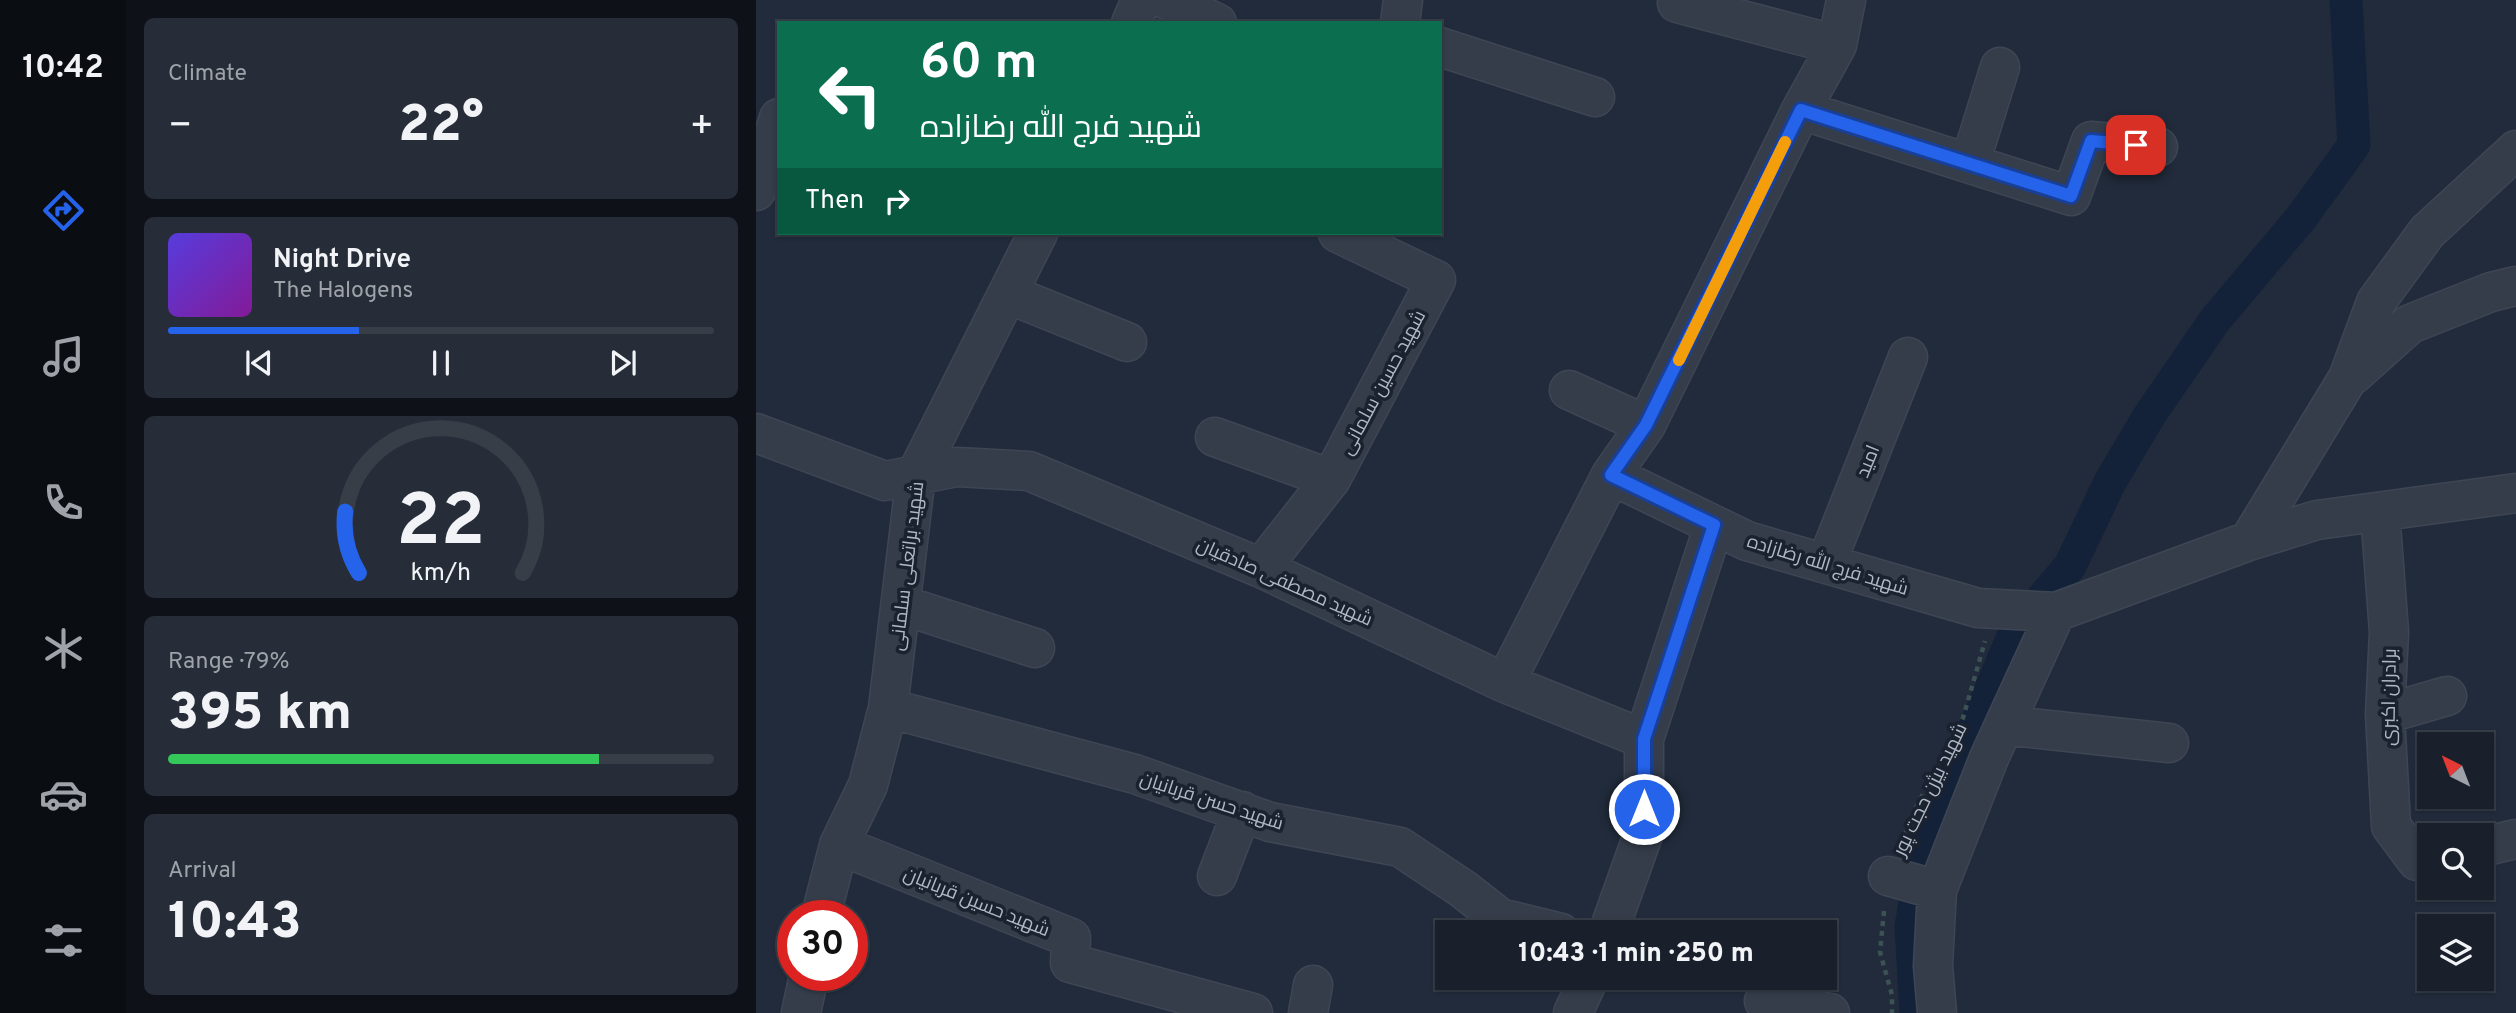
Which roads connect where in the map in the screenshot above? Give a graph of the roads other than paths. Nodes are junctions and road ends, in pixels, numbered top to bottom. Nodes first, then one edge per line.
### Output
1 (1140, 0) edge
2 (1167, 0) edge
3 (1403, 0) edge
4 (1846, 0) edge
5 (1677, 3) dead end
6 (1132, 21) edge
7 (1213, 21) edge
8 (1400, 21) edge
9 (1837, 45) junction
10 (1442, 48) edge
11 (2000, 67) dead end
12 (1595, 97) dead end
13 (1801, 110) junction
14 (768, 134) edge
15 (2158, 148) dead end
16 (2516, 150) edge
17 (1970, 163) junction
18 (756, 191) edge
19 (1037, 235) edge
20 (1342, 235) edge
21 (2516, 286) edge
22 (1008, 294) junction
23 (1127, 342) dead end
24 (1908, 357) dead end
25 (2348, 378) junction
26 (1569, 390) dead end
27 (1646, 425) junction
28 (756, 433) edge
29 (1215, 437) dead end
30 (916, 475) junction
31 (1611, 475) junction
32 (1331, 479) junction
33 (2516, 493) edge
34 (2380, 512) junction
35 (1714, 525) junction
36 (2249, 541) junction
37 (1826, 564) junction
38 (1261, 568) junction
39 (902, 606) junction
40 (2056, 612) junction
41 (1035, 648) dead end
42 (1505, 683) junction
43 (2447, 696) dead end
44 (887, 708) junction
45 (2385, 714) junction
46 (2004, 724) junction
47 (1644, 739) junction
48 (2169, 743) dead end
49 (1242, 811) junction
50 (2516, 839) edge
51 (2494, 844) edge
52 (839, 845) junction
53 (2417, 861) edge
54 (1217, 876) dead end
55 (1888, 876) road end
56 (1937, 890) junction
57 (825, 900) edge
58 (1508, 920) edge
59 (1613, 920) edge
60 (1584, 990) edge
61 (806, 991) edge
62 (1764, 1001) dead end
63 (801, 1013) edge
64 (1253, 1013) edge
65 (1573, 1013) edge
66 (1830, 1013) edge
67 (1937, 1013) edge

1 - 6 street
2 - 7 street
3 - 8 street
4 - 9 street
5 - 9 street
9 - 13 street
10 - 12 street
11 - 17 street
13 - 17 street
13 - 27 street
14 - 18 street
15 - 17 street
16 - 25 street
19 - 22 street, شهید براتعلی سلمانی
20 - 32 street, شهید حسین سلمانی
21 - 25 street
22 - 23 street
22 - 30 street, شهید براتعلی سلمانی
24 - 37 street, امید
25 - 36 street
26 - 27 street
27 - 31 street
28 - 30 street, شهید مصطفی صادقیان
29 - 32 street
30 - 38 street, شهید مصطفی صادقیان
30 - 39 street, شهید براتعلی سلمانی
31 - 35 street, شهید فرج الله رضازاده
31 - 42 street
32 - 38 street, شهید حسین سلمانی
33 - 34 street
34 - 36 street
34 - 45 street, برادران اکبری
35 - 37 street, شهید فرج الله رضازاده
35 - 47 street
36 - 40 street
37 - 40 street, شهید فرج الله رضازاده
38 - 42 street, شهید مصطفی صادقیان
39 - 41 street
39 - 44 street, شهید براتعلی سلمانی
40 - 46 street, شهید بیژن حجت پور
42 - 47 street, شهید مصطفی صادقیان
43 - 45 street
44 - 49 street, شهید حسن قربانیان
44 - 52 street, شهید براتعلی سلمانی
45 - 53 street, برادران اکبری
46 - 48 street
46 - 56 street, شهید بیژن حجت پور
47 - 59 street
49 - 54 street
49 - 58 street, شهید حسن قربانیان
50 - 51 street
52 - 57 street, شهید براتعلی سلمانی
52 - 64 street, شهید حسین قربانیان
55 - 56 street
56 - 67 street, شهید بیژن حجت پور
60 - 65 street
61 - 63 street
62 - 66 street

